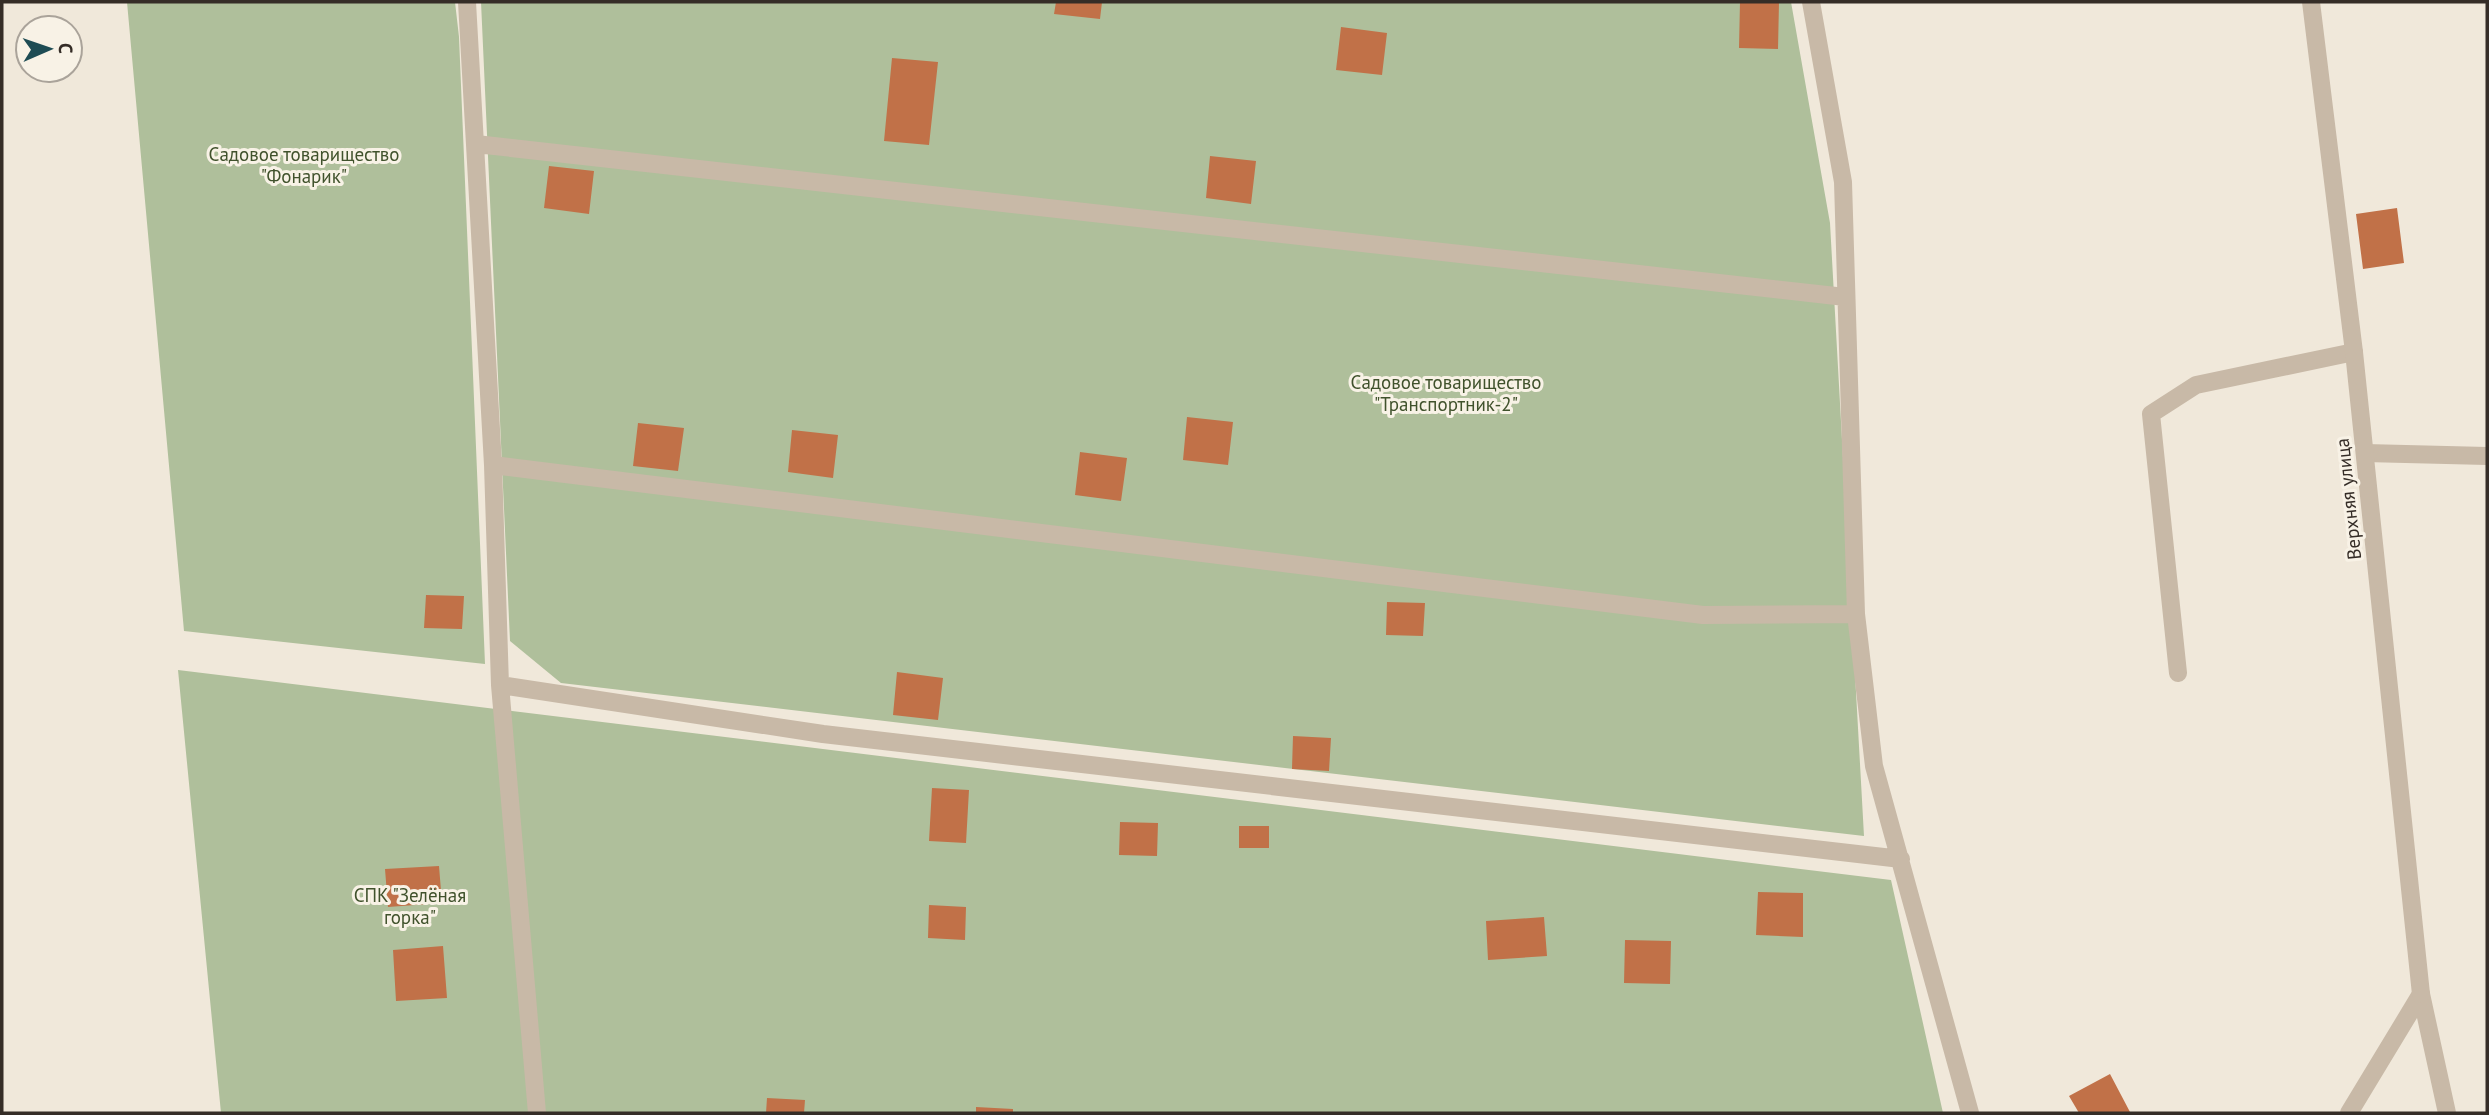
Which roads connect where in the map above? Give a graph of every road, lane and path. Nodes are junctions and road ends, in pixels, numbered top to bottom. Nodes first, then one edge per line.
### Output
1 (467, 2) edge
2 (1811, 2) edge
3 (2311, 2) edge
4 (476, 144) junction
5 (1845, 297) junction
6 (2354, 352) junction
7 (2365, 453) junction
8 (2487, 456) edge
9 (493, 465) junction
10 (1856, 614) junction
11 (2178, 673) dead end
12 (500, 685) junction
13 (1901, 859) junction
14 (2421, 994) junction
15 (537, 1113) edge
16 (1970, 1113) edge
17 (2349, 1113) edge
18 (2446, 1113) edge

1 - 4 street
2 - 5 street
3 - 6 street, Верхняя улица
4 - 5 street
4 - 9 street
5 - 10 street
6 - 7 street, Верхняя улица
6 - 11 street
7 - 8 street
7 - 14 street, Верхняя улица
9 - 10 street
9 - 12 street
10 - 13 street
12 - 13 street
12 - 15 street
13 - 16 street
14 - 17 street
14 - 18 street, Верхняя улица

